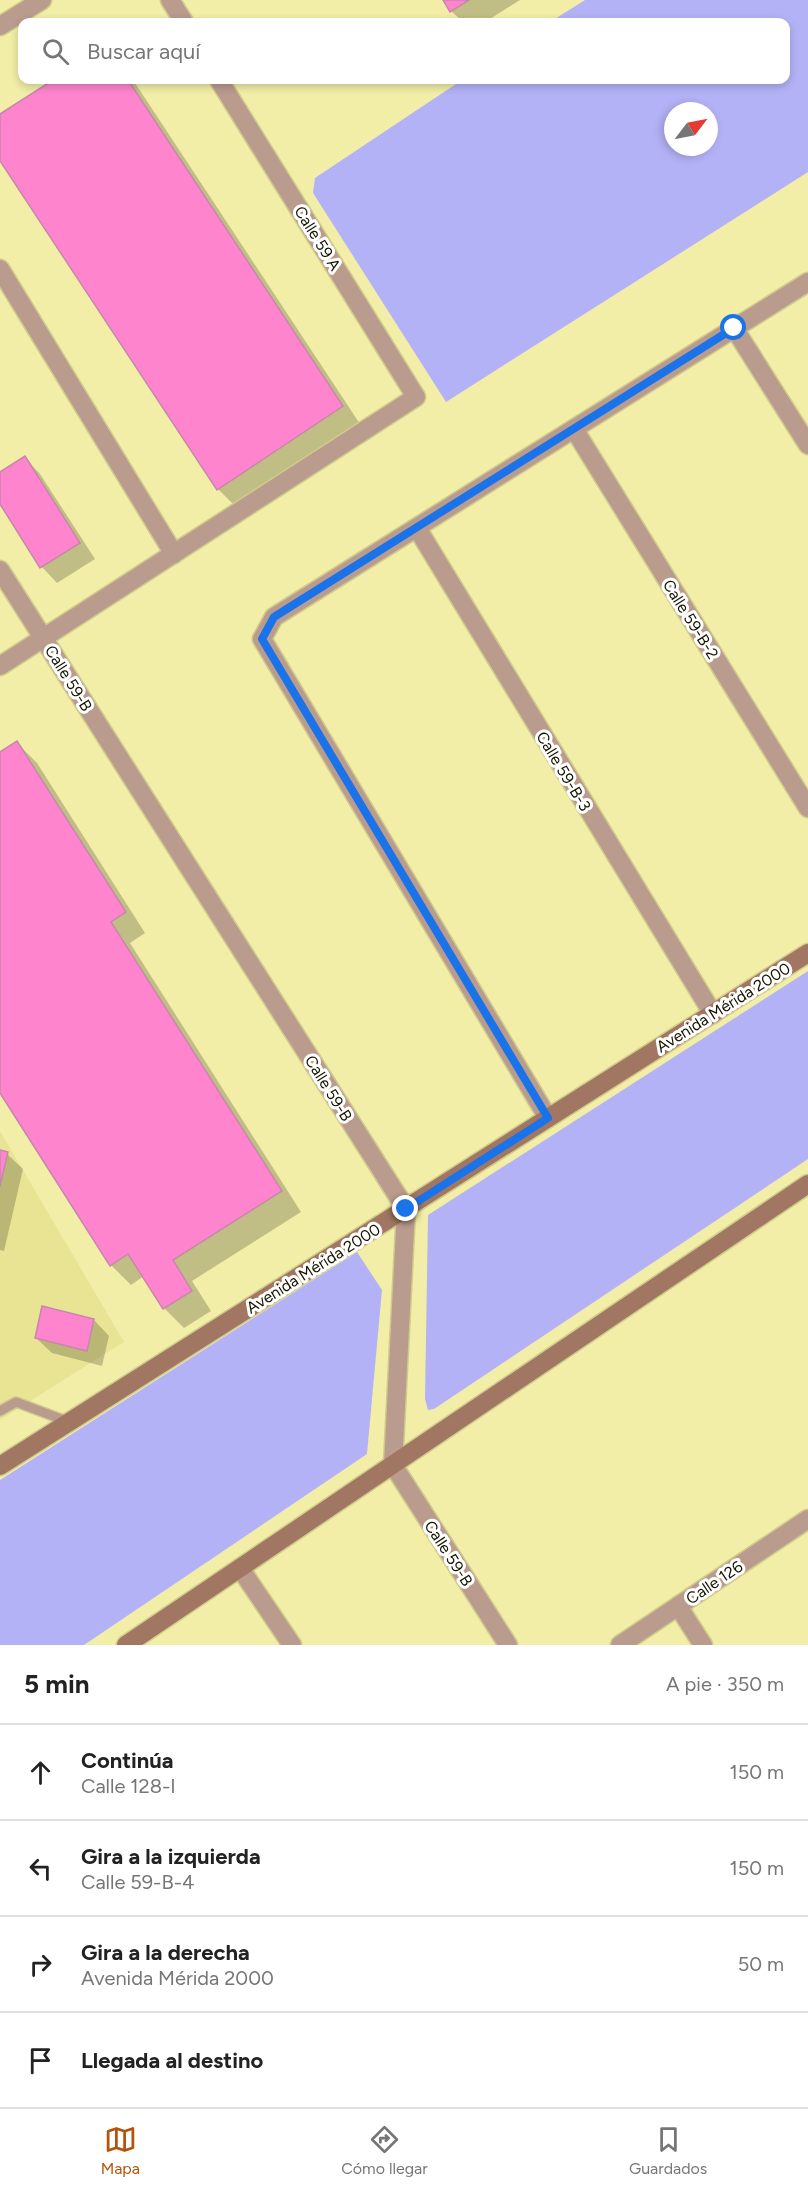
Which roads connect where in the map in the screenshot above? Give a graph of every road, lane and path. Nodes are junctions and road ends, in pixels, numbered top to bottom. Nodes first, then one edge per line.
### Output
1 (42, 0) edge
2 (170, 0) edge
3 (181, 18) edge
4 (0, 26) edge
5 (221, 84) edge
6 (0, 269) edge
7 (808, 282) edge
8 (734, 328) junction
9 (574, 429) junction
10 (808, 445) edge
11 (417, 528) junction
12 (174, 554) junction
13 (0, 570) edge
14 (44, 638) junction
15 (0, 666) edge
16 (808, 808) edge
17 (808, 954) edge
18 (713, 1014) junction
19 (548, 1118) junction
20 (808, 1184) edge
21 (406, 1209) junction
22 (0, 1411) edge
23 (69, 1422) junction
24 (393, 1465) junction
25 (0, 1466) edge
26 (808, 1519) edge
27 (240, 1568) junction
28 (678, 1606) junction
29 (126, 1645) edge
30 (292, 1645) edge
31 (508, 1645) edge
32 (620, 1645) edge
33 (703, 1645) edge

1 - 4 street
2 - 3 street
5 - 12 street, Calle 59 A
6 - 12 street
7 - 8 street
8 - 9 street
8 - 10 street
9 - 11 street
9 - 16 street, Calle 59-B-2
11 - 18 street, Calle 59-B-3
11 - 19 street
12 - 14 street
13 - 14 street, Calle 59-B
14 - 15 street
14 - 21 street, Calle 59-B
17 - 18 main road, Avenida Mérida 2000
18 - 19 main road, Avenida Mérida 2000
19 - 21 main road, Avenida Mérida 2000
20 - 24 main road
21 - 23 main road, Avenida Mérida 2000
21 - 24 street
22 - 23 lane
23 - 25 main road, Avenida Mérida 2000
24 - 27 main road
24 - 31 street, Calle 59-B
26 - 28 street, Calle 126
27 - 29 main road
27 - 30 street
28 - 32 street, Calle 126
28 - 33 street

